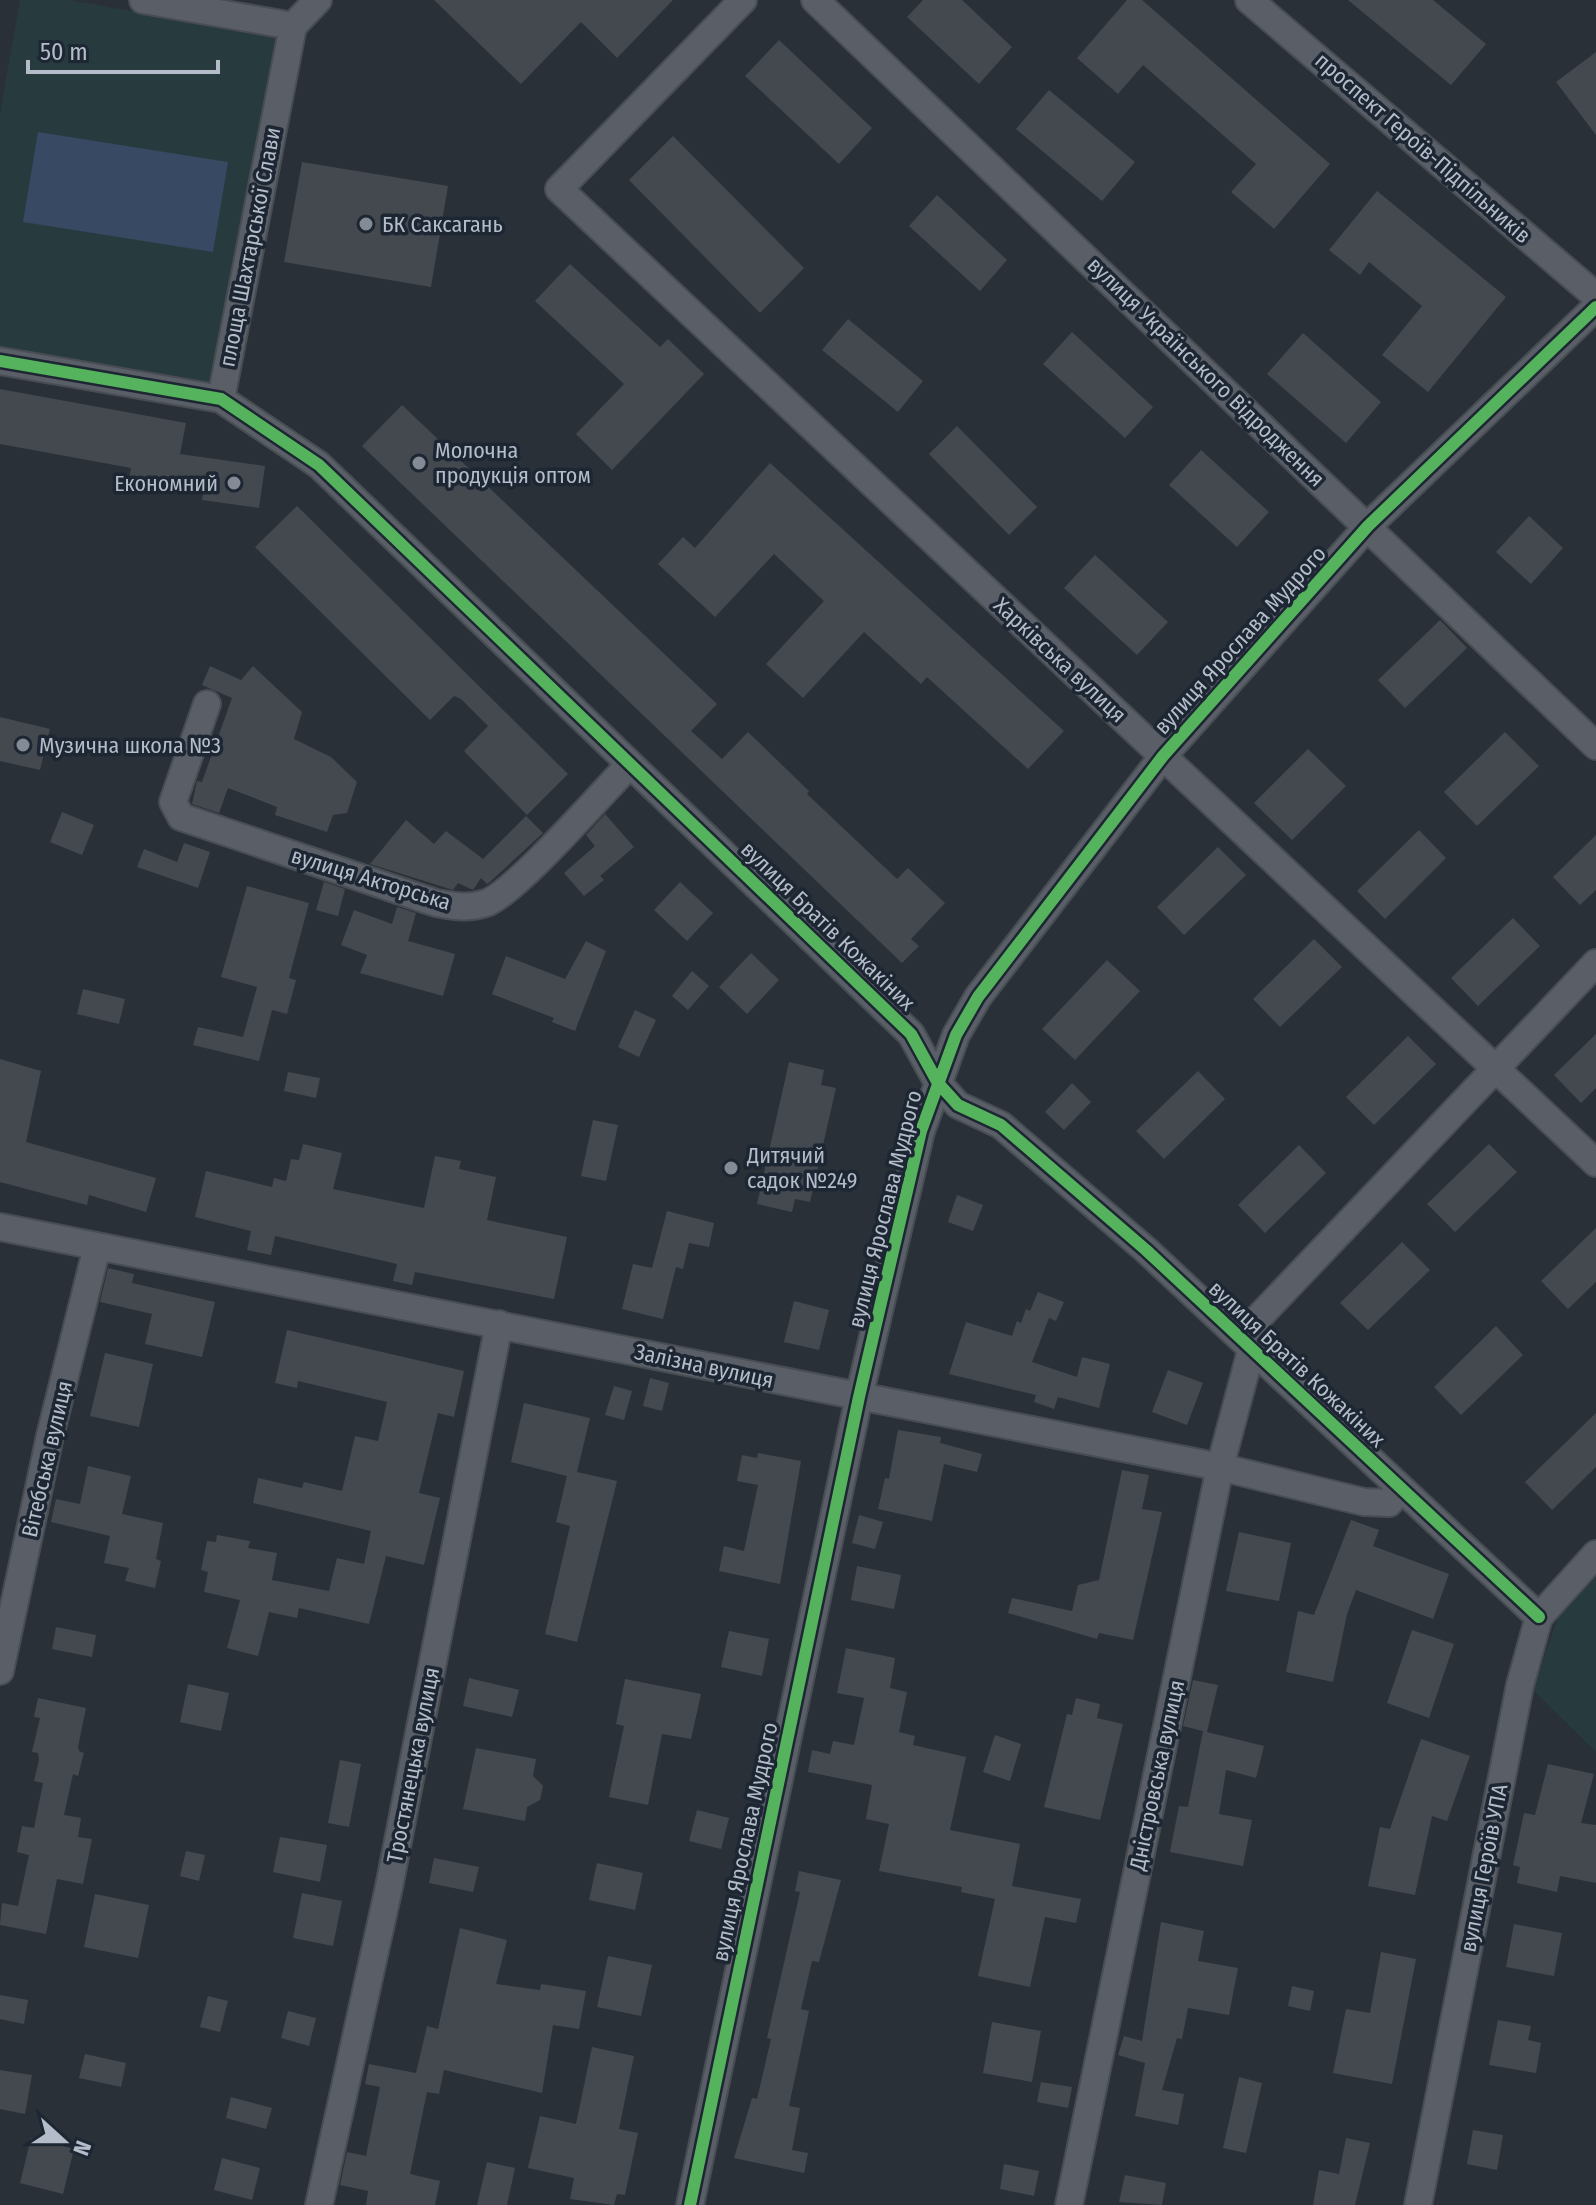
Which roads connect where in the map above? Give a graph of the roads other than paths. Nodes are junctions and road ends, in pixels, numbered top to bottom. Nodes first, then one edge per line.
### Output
1 (143, 0) edge
2 (318, 0) edge
3 (743, 0) edge
4 (815, 0) edge
5 (1249, 0) edge
6 (293, 26) junction
7 (1596, 296) edge
8 (1596, 307) edge
9 (0, 361) edge
10 (221, 399) junction
11 (1368, 526) junction
12 (207, 704) dead end
13 (1596, 746) edge
14 (1163, 756) junction
15 (630, 764) junction
16 (1596, 963) edge
17 (1494, 1070) junction
18 (938, 1083) junction
19 (1596, 1163) edge
20 (0, 1227) edge
21 (97, 1247) junction
22 (499, 1324) junction
23 (1246, 1342) junction
24 (859, 1397) junction
25 (1220, 1467) junction
26 (1401, 1489) junction
27 (1596, 1554) edge
28 (1539, 1617) junction
29 (0, 1671) edge
30 (319, 2205) edge
31 (690, 2205) edge
32 (1069, 2205) edge
33 (1418, 2205) edge

1 - 6 street
2 - 6 street
3 - 14 street, Харківська вулиця
4 - 11 street, вулиця Українського Відродження
5 - 7 street, проспект Героїв-Підпільників
6 - 10 street, площа Шахтарської Слави
8 - 11 street, вулиця Ярослава Мудрого
9 - 10 street, площа Шахтарської Слави
10 - 15 street, вулиця Братів Кожакіних
11 - 13 street, вулиця Українського Відродження
11 - 14 street, вулиця Ярослава Мудрого
12 - 15 street, вулиця Акторська
14 - 17 street, Харківська вулиця
14 - 18 street, вулиця Ярослава Мудрого
15 - 18 street, вулиця Братів Кожакіних
16 - 17 street
17 - 19 street, Харківська вулиця
17 - 23 street
18 - 23 street, вулиця Братів Кожакіних
18 - 24 street, вулиця Ярослава Мудрого
20 - 21 street, Залізна вулиця
21 - 22 street, Залізна вулиця
21 - 29 street, Вітебська вулиця
22 - 24 street, Залізна вулиця
22 - 30 street, Тростянецька вулиця
23 - 25 street, Дністровська вулиця
23 - 26 street, вулиця Братів Кожакіних
24 - 25 street, Залізна вулиця
24 - 31 street, вулиця Ярослава Мудрого
25 - 26 street, Залізна вулиця
25 - 32 street, Дністровська вулиця
26 - 28 street, вулиця Братів Кожакіних
27 - 28 street, вулиця Героїв УПА
28 - 33 street, вулиця Героїв УПА

